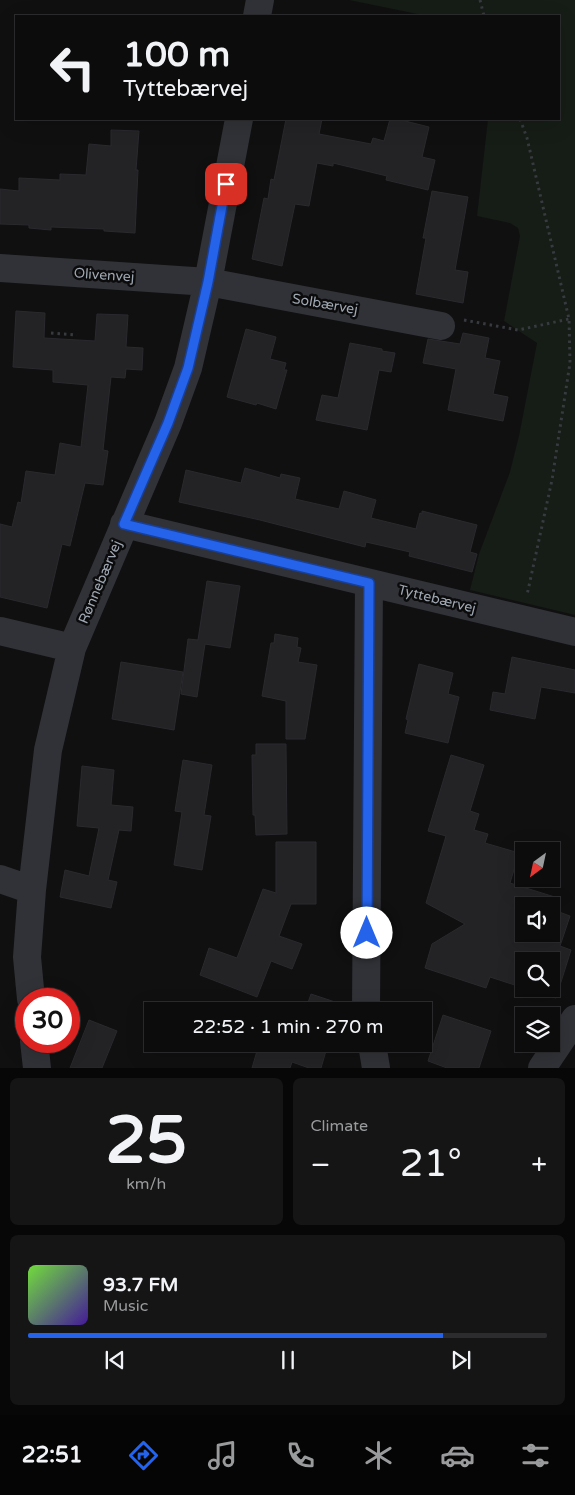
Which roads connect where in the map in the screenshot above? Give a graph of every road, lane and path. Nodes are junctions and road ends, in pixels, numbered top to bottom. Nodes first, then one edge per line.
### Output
1 (260, 0) edge
2 (480, 0) edge
3 (257, 15) edge
4 (484, 15) edge
5 (239, 120) edge
6 (520, 120) edge
7 (0, 268) edge
8 (208, 282) junction
9 (569, 319) junction
10 (441, 326) joint
11 (50, 333) dead end
12 (78, 334) dead end
13 (124, 524) junction
14 (369, 583) junction
15 (522, 620) junction
16 (0, 631) edge
17 (575, 632) edge
18 (72, 648) junction
19 (0, 879) edge
20 (32, 890) junction
21 (30, 988) edge
22 (366, 1002) edge
23 (575, 1019) edge
24 (373, 1052) edge
25 (35, 1053) edge
26 (37, 1068) edge
27 (376, 1068) edge
28 (542, 1068) edge

1 - 3 street
2 - 4 path
5 - 8 street, Rønnebærvej
6 - 9 path
7 - 8 street, Olivenvej
8 - 10 street, Solbærvej
8 - 13 street, Rønnebærvej
9 - 10 path
9 - 15 path
11 - 12 path
13 - 14 street, Tyttebærvej
13 - 18 street, Rønnebærvej
14 - 15 street, Tyttebærvej
14 - 22 street
15 - 17 street, Tyttebærvej
16 - 18 street
18 - 20 street, Rønnebærvej
19 - 20 street
20 - 21 street, Rønnebærvej
23 - 28 street
24 - 27 street
25 - 26 street

